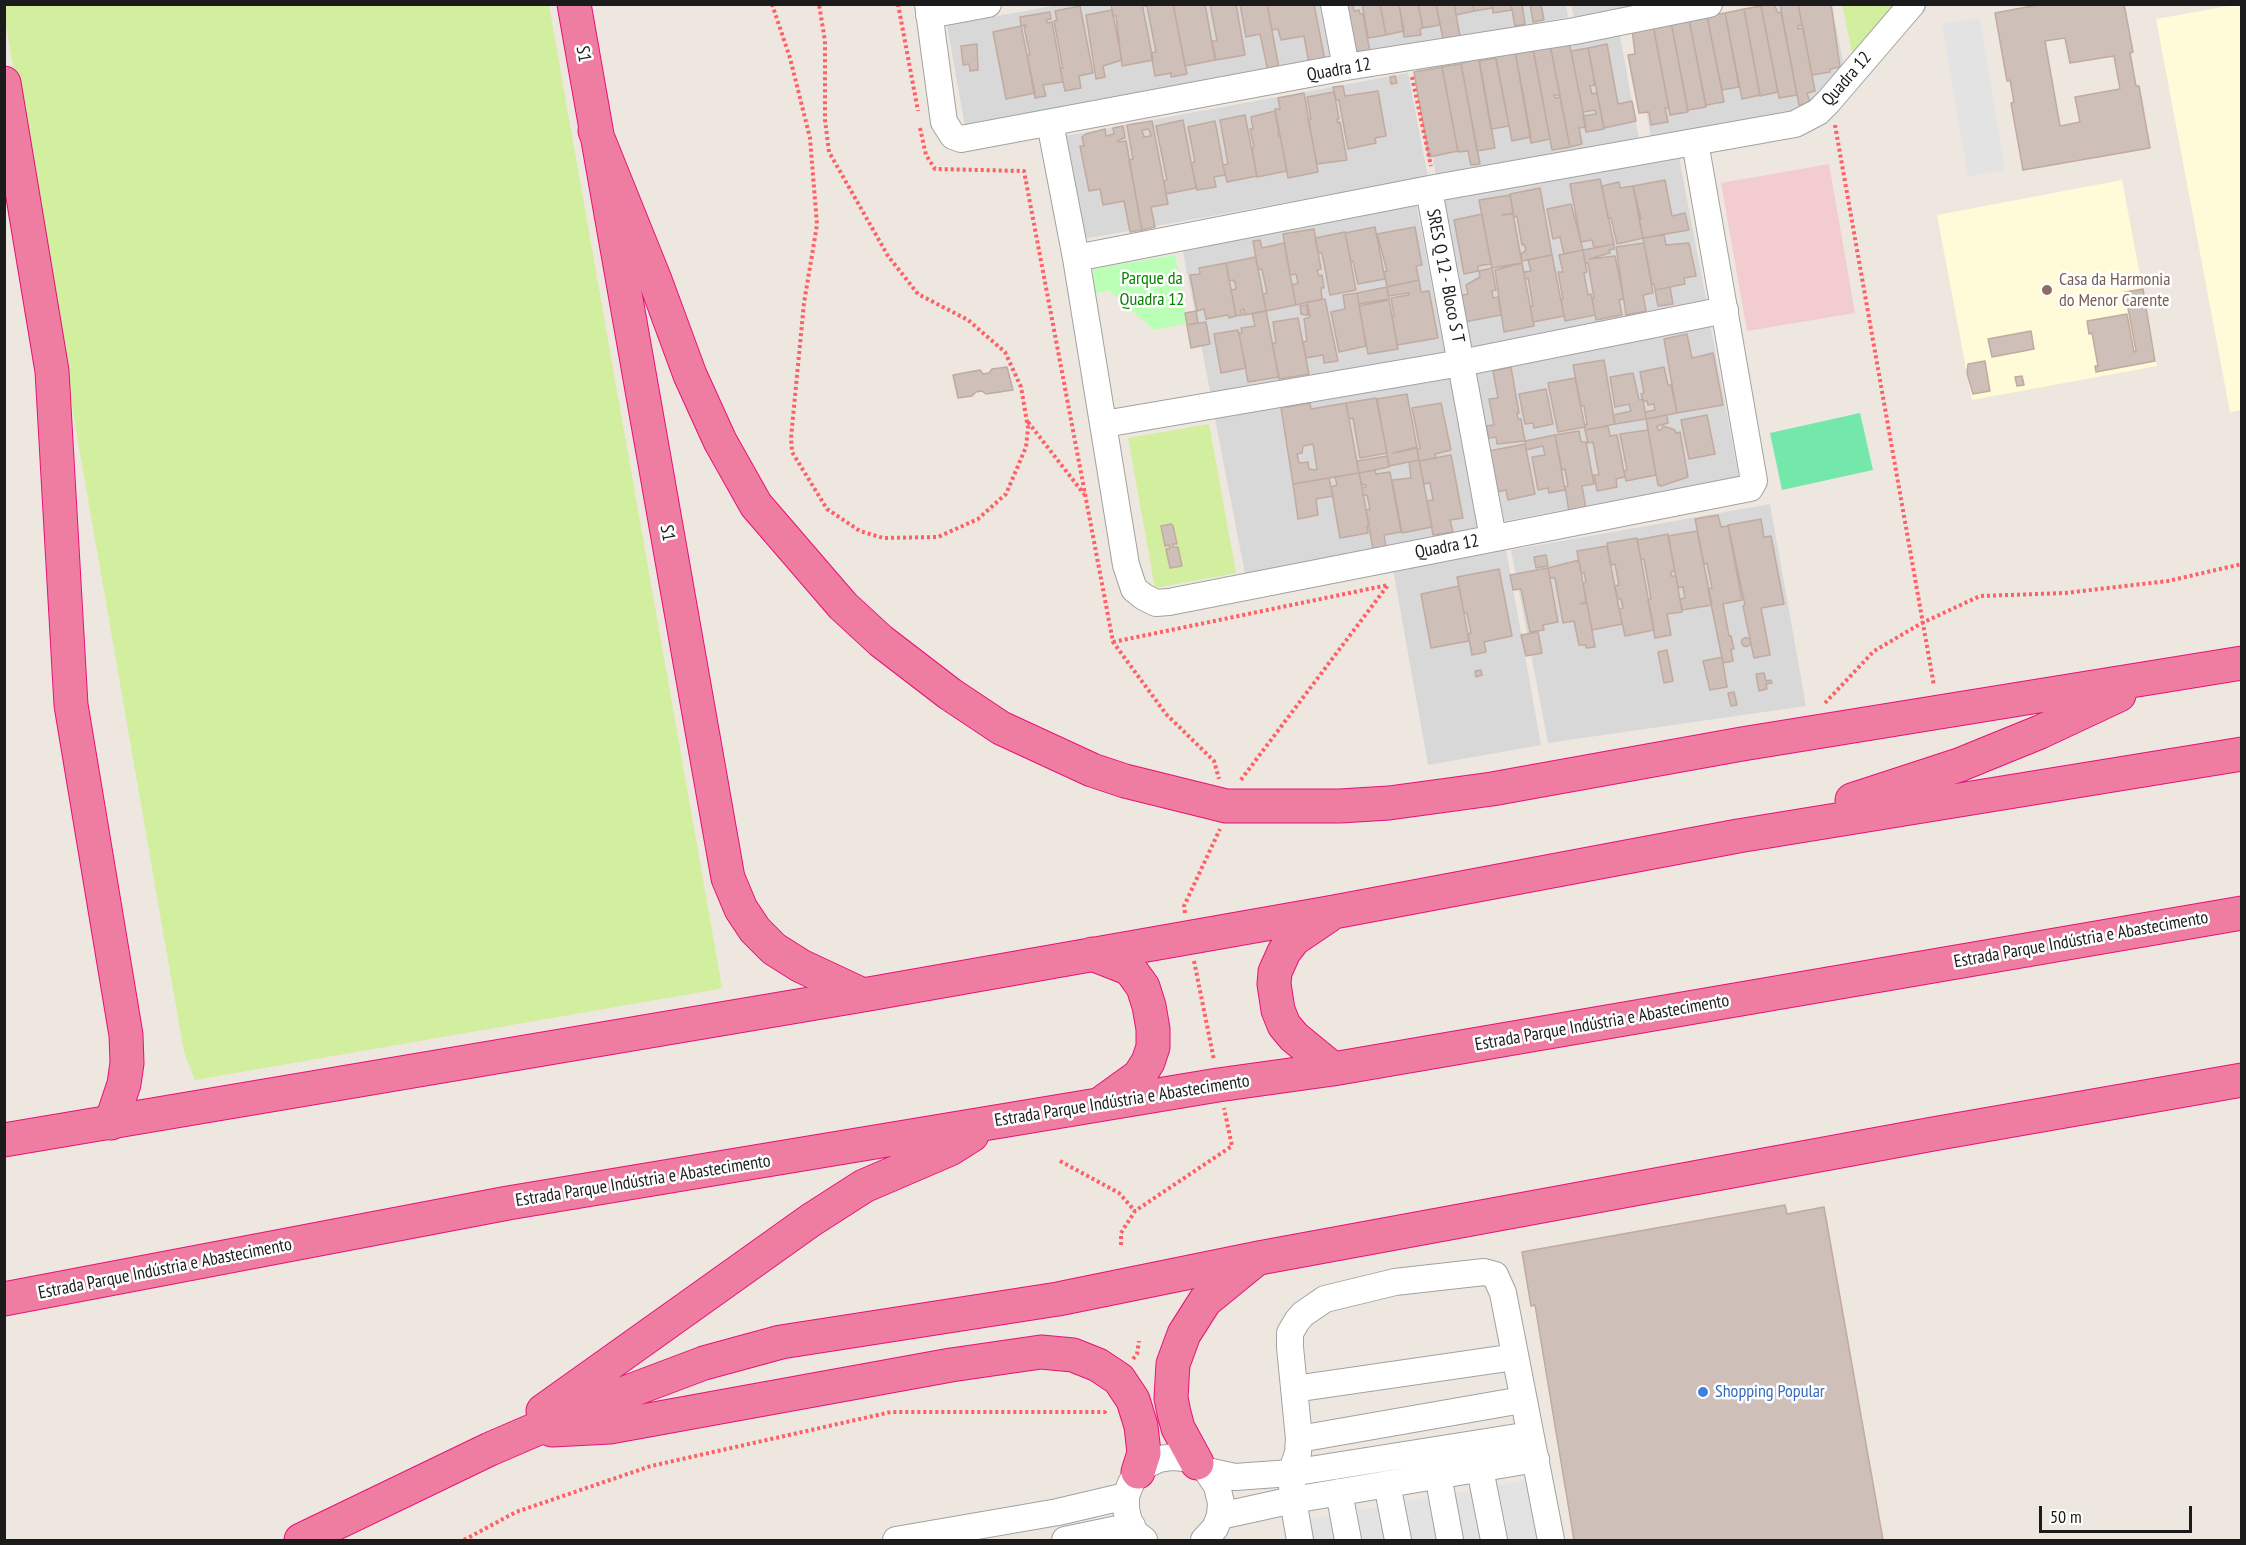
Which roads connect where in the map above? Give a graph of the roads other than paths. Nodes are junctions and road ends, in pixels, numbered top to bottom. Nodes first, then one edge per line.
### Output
1 (574, 4) edge
2 (988, 4) edge
3 (1334, 4) edge
4 (1709, 4) edge
5 (1912, 4) edge
6 (928, 10) edge
7 (1346, 68) junction
8 (4, 83) edge
9 (1050, 123) junction
10 (596, 131) junction
11 (1695, 142) junction
12 (1432, 189) junction
13 (1076, 258) junction
14 (1725, 310) junction
15 (1461, 363) junction
16 (1104, 424) junction
17 (1493, 538) junction
18 (2241, 663) edge
19 (2156, 678) junction
20 (2241, 754) edge
21 (1738, 836) junction
22 (1334, 912) junction
23 (2241, 913) edge
24 (1092, 954) junction
25 (863, 995) junction
26 (1333, 1069) junction
27 (2241, 1080) edge
28 (1099, 1105) junction
29 (995, 1121) junction
30 (111, 1122) junction
31 (4, 1140) edge
32 (1259, 1258) junction
33 (4, 1299) edge
34 (1515, 1357) junction
35 (1294, 1389) junction
36 (1522, 1400) junction
37 (533, 1430) junction
38 (1299, 1439) junction
39 (1533, 1447) junction
40 (490, 1449) junction
41 (1202, 1467) junction
42 (1480, 1469) junction
43 (1291, 1473) junction
44 (1438, 1475) junction
45 (1132, 1484) junction
46 (1387, 1484) junction
47 (1339, 1492) junction
48 (1293, 1500) junction
49 (1250, 1509) junction
50 (1220, 1516) junction
51 (1138, 1533) edge
52 (301, 1540) edge
53 (896, 1540) edge
54 (1065, 1540) edge
55 (1204, 1540) edge
56 (1298, 1540) edge
57 (1348, 1540) edge
58 (1398, 1540) edge
59 (1450, 1540) edge
60 (1494, 1540) edge
61 (1551, 1540) edge

1 - 10 highway, S1
2 - 6 street
3 - 7 street
4 - 7 street, Quadra 12
5 - 11 street, Quadra 12
6 - 9 street, Quadra 12
7 - 9 street, Quadra 12
8 - 30 highway
9 - 13 street
10 - 19 highway
10 - 25 highway, S1
11 - 12 street, Quadra 12
11 - 14 street, Quadra 12
12 - 13 street, Quadra 12
12 - 15 street, SRES Q 12 - Bloco S T
13 - 16 street, Quadra 12
14 - 15 street
14 - 17 street, Quadra 12
15 - 16 street
15 - 17 street, SRES Q 12 - Bloco S T
16 - 17 street, Quadra 12
18 - 19 highway
19 - 21 highway
20 - 21 highway
21 - 22 highway
22 - 24 highway
22 - 26 highway
23 - 26 highway, Estrada Parque Indústria e Abastecimento
24 - 25 highway
24 - 28 highway
25 - 30 highway
26 - 28 highway, Estrada Parque Indústria e Abastecimento
27 - 32 highway
28 - 29 highway, Estrada Parque Indústria e Abastecimento
29 - 33 highway, Estrada Parque Indústria e Abastecimento
29 - 40 highway
30 - 31 highway
32 - 37 highway
32 - 41 highway
34 - 35 street
34 - 35 street
34 - 36 street
35 - 38 street
36 - 38 street
36 - 39 street
37 - 40 highway
37 - 45 highway
38 - 43 street
39 - 42 street
39 - 43 street
39 - 61 street
40 - 52 highway
41 - 43 street
41 - 45 street
41 - 50 street
42 - 44 street
42 - 60 street
43 - 48 street
44 - 46 street
44 - 59 street
45 - 51 street
45 - 53 street
46 - 47 street
46 - 58 street
47 - 48 street
47 - 57 street
48 - 49 street
48 - 56 street
49 - 50 street
49 - 56 street
50 - 55 street
51 - 54 street

